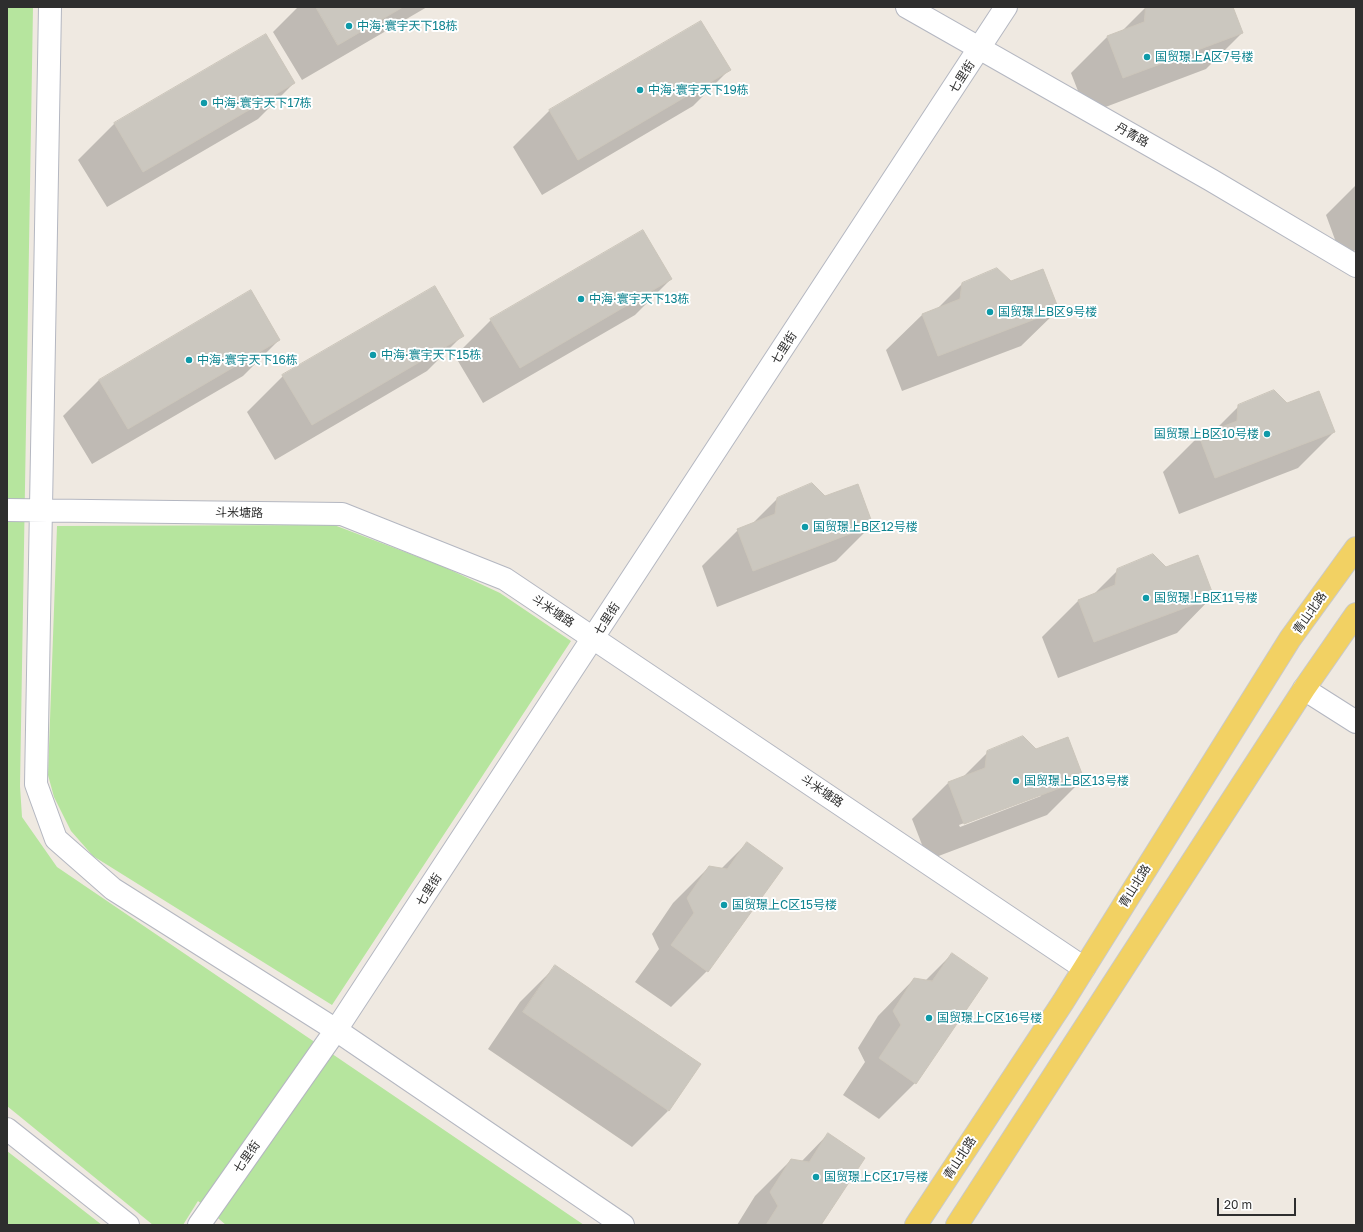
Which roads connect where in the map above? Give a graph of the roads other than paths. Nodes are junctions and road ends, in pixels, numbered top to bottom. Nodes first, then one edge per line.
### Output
1 (50, 7) edge
2 (907, 7) edge
3 (1006, 7) edge
4 (980, 49) junction
5 (1356, 266) edge
6 (7, 510) edge
7 (41, 510) junction
8 (1356, 548) edge
9 (1356, 614) edge
10 (594, 638) junction
11 (1304, 689) junction
12 (1356, 722) edge
13 (1084, 968) junction
14 (336, 1030) junction
15 (7, 1129) edge
16 (128, 1225) edge
17 (199, 1225) edge
18 (623, 1225) edge
19 (916, 1225) edge
20 (957, 1225) edge

1 - 7 street
2 - 4 street, 丹青路
3 - 4 street, 七里街
4 - 5 street, 丹青路
4 - 10 street, 七里街
6 - 7 street, 斗米塘路
7 - 10 street, 斗米塘路
7 - 14 street
8 - 13 main road, 青山北路
9 - 11 main road
10 - 13 street, 斗米塘路
10 - 14 street, 七里街
11 - 12 street
11 - 20 main road
13 - 19 main road, 青山北路
14 - 17 street, 七里街
14 - 18 street
15 - 16 street

